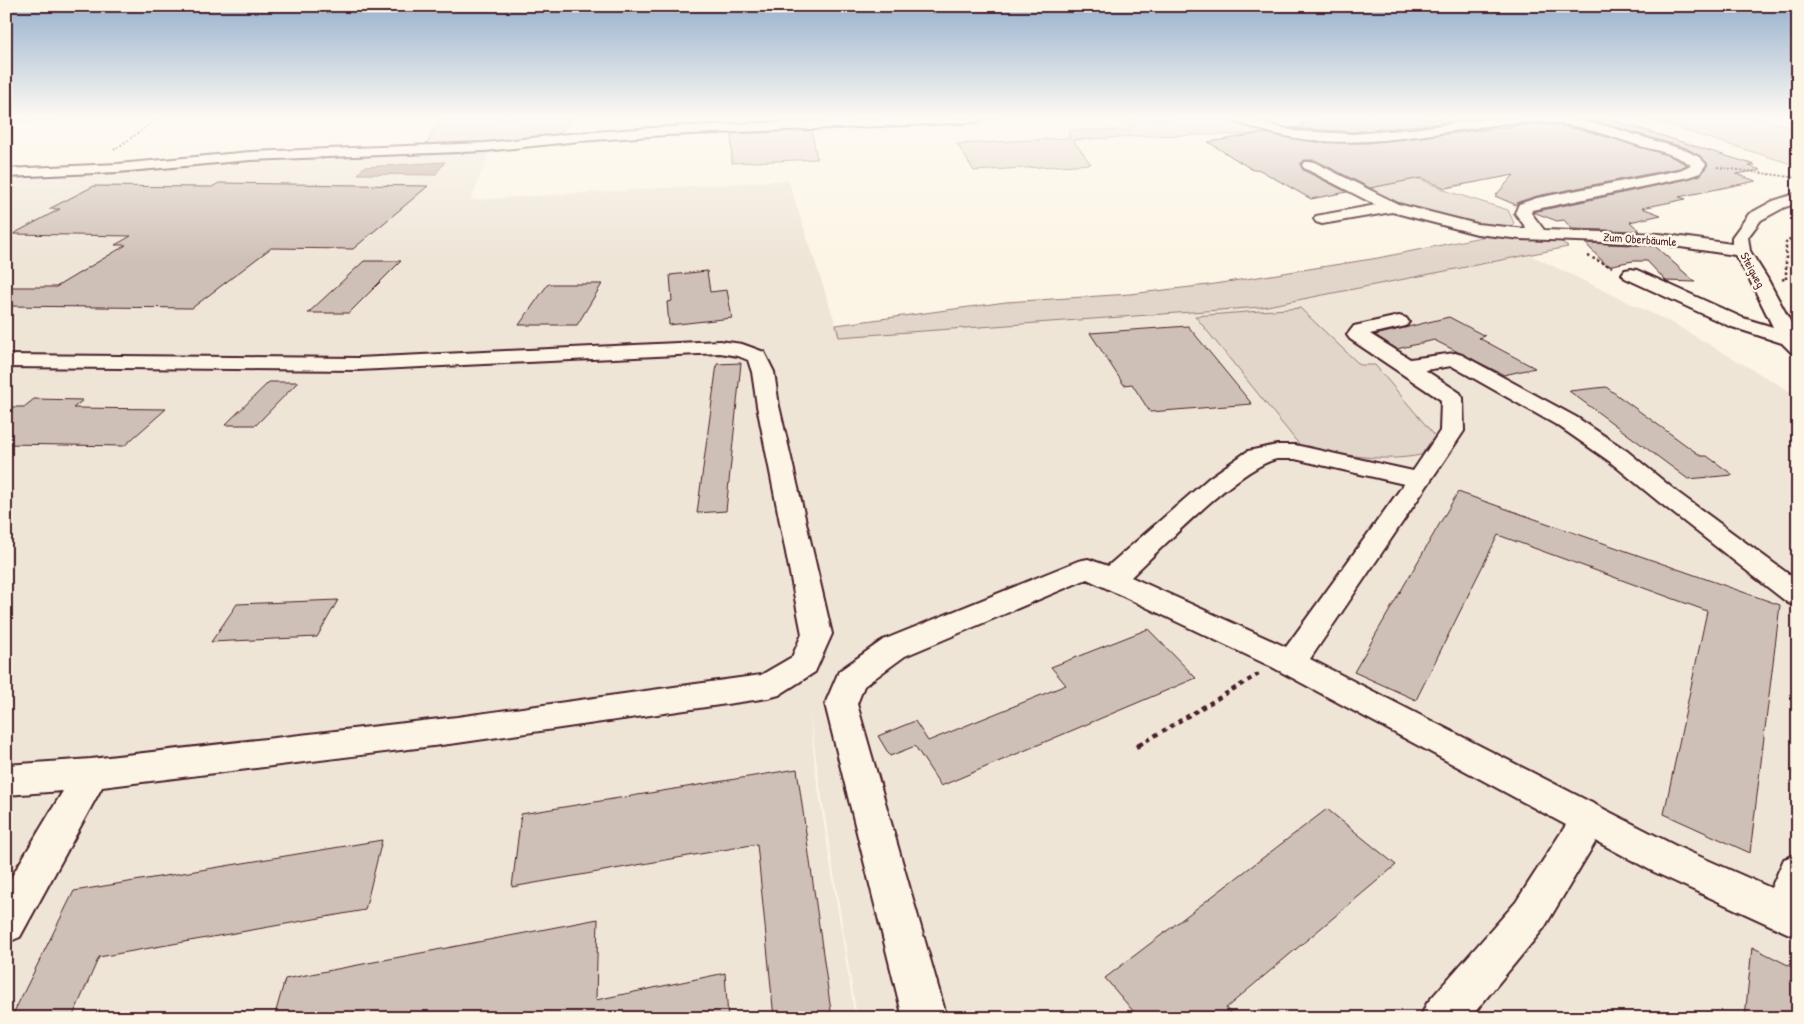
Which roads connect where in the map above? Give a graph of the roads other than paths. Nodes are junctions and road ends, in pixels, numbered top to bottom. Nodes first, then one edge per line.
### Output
1 (127, 166) edge
2 (1312, 166) edge
3 (1698, 166) edge
4 (6, 173) edge
5 (1798, 198) edge
6 (1392, 207) junction
7 (1322, 219) dead end
8 (1538, 234) junction
9 (1742, 251) junction
10 (1631, 274) road end
11 (1400, 322) dead end
12 (1793, 343) edge
13 (6, 361) edge
14 (1406, 366) junction
15 (1420, 480) junction
16 (1110, 579) junction
17 (1798, 596) edge
18 (1287, 661) junction
19 (91, 774) junction
20 (6, 780) edge
21 (1589, 820) junction
22 (1798, 871) edge
23 (1790, 915) edge
24 (6, 924) edge
25 (925, 1018) edge
26 (1442, 1018) edge

1 - 4 street
2 - 6 street, Zum Oberbäumle
3 - 8 street
5 - 9 street, Steigweg
6 - 7 street, Zum Oberbäumle
6 - 8 street, Zum Oberbäumle
8 - 9 street, Zum Oberbäumle
9 - 12 street, Steigweg
10 - 12 street, Steigweg
11 - 14 street
13 - 19 street
14 - 15 street
14 - 17 street
15 - 16 street
15 - 18 street
16 - 18 street
16 - 25 street
18 - 21 street
19 - 20 street
19 - 24 street
21 - 23 street
21 - 26 street
22 - 23 street

